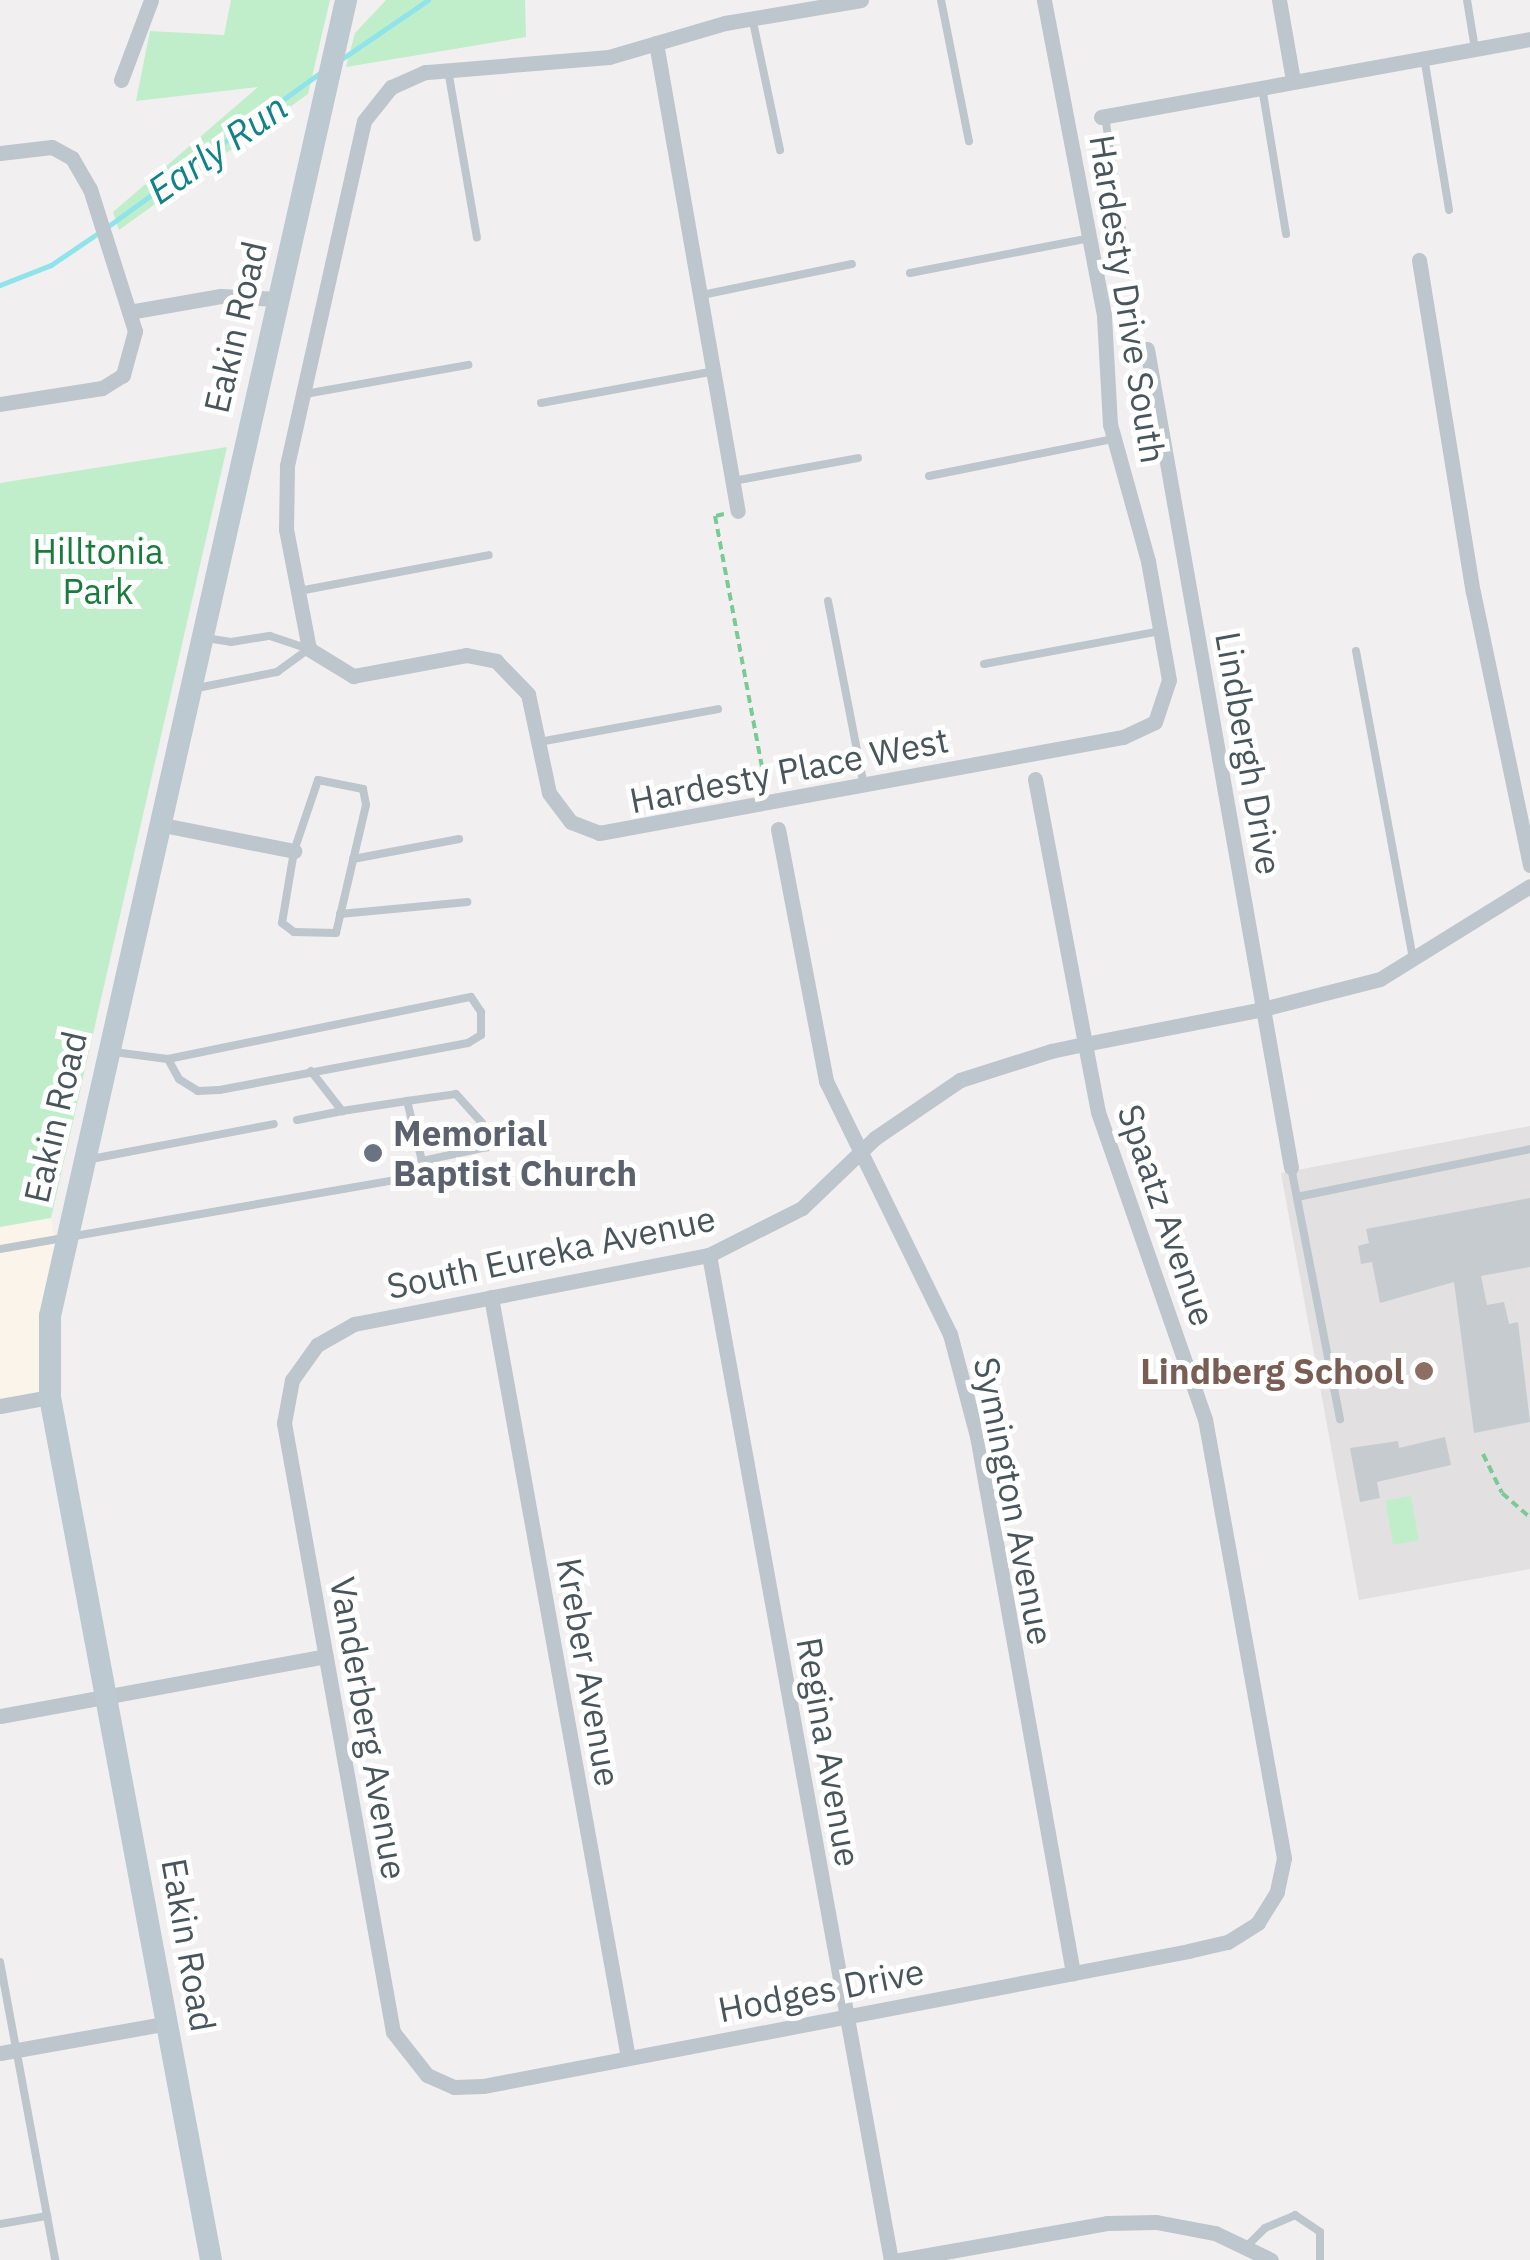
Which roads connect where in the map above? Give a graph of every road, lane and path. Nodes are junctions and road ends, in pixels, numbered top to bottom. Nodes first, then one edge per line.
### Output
1 (151, 0) edge
2 (346, 0) edge
3 (861, 0) edge
4 (941, 0) edge
5 (1044, 0) edge
6 (1279, 0) edge
7 (1467, 0) edge
8 (752, 18) junction
9 (1530, 39) edge
10 (656, 44) junction
11 (1475, 48) junction
12 (1424, 58) junction
13 (448, 70) junction
14 (121, 80) dead end
15 (1292, 80) junction
16 (1262, 87) junction
17 (1103, 116) joint
18 (969, 141) dead end
19 (780, 150) dead end
20 (0, 153) edge
21 (1449, 210) dead end
22 (1286, 234) dead end
23 (478, 238) dead end
24 (1090, 238) junction
25 (1125, 252) dead end
26 (1418, 260) dead end
27 (852, 264) dead end
28 (910, 273) dead end
29 (702, 294) junction
30 (278, 300) junction
31 (130, 312) junction
32 (1146, 349) dead end
33 (468, 365) dead end
34 (714, 371) junction
35 (303, 394) junction
36 (541, 403) dead end
37 (0, 404) edge
38 (1114, 439) junction
39 (858, 458) dead end
40 (929, 476) dead end
41 (734, 481) junction
42 (738, 511) joint
43 (489, 555) dead end
44 (299, 590) junction
45 (828, 601) dead end
46 (1160, 631) junction
47 (200, 637) junction
48 (308, 649) junction
49 (1356, 651) dead end
50 (984, 664) dead end
51 (188, 690) junction
52 (718, 709) dead end
53 (1155, 722) joint
54 (539, 742) junction
55 (1035, 780) dead end
56 (864, 787) junction
57 (768, 806) junction
58 (158, 824) junction
59 (778, 829) dead end
60 (459, 839) dead end
61 (294, 851) junction
62 (352, 859) junction
63 (1530, 865) edge
64 (1530, 886) edge
65 (467, 902) dead end
66 (340, 914) junction
67 (1414, 962) junction
68 (1263, 1009) junction
69 (1086, 1044) junction
70 (106, 1052) junction
71 (168, 1059) junction
72 (311, 1071) junction
73 (407, 1101) junction
74 (342, 1111) junction
75 (297, 1120) dead end
76 (274, 1124) dead end
77 (1530, 1149) edge
78 (859, 1156) junction
79 (422, 1160) junction
80 (81, 1161) junction
81 (1292, 1167) joint
82 (1297, 1198) junction
83 (63, 1239) junction
84 (0, 1249) edge
85 (708, 1255) junction
86 (491, 1297) junction
87 (292, 1380) joint
88 (50, 1397) junction
89 (0, 1406) edge
90 (1340, 1419) dead end
91 (1484, 1454) dead end
92 (1530, 1517) edge
93 (326, 1656) junction
94 (109, 1696) junction
95 (0, 1716) edge
96 (1227, 1942) joint
97 (0, 1962) edge
98 (1072, 1973) junction
99 (846, 2016) junction
100 (168, 2023) junction
101 (8, 2052) edge
102 (628, 2058) junction
103 (427, 2076) joint
104 (47, 2216) junction
105 (0, 2224) edge
106 (1247, 2246) junction
107 (55, 2260) edge
108 (211, 2260) edge
109 (892, 2260) edge
110 (900, 2260) edge
111 (1271, 2260) edge
112 (1320, 2260) edge

1 - 14 street
2 - 30 street, Eakin Road
3 - 8 street
4 - 18 lane
5 - 24 street, Hardesty Drive South
6 - 15 street
7 - 11 lane
8 - 10 street
8 - 19 lane
9 - 11 street
10 - 13 street
10 - 29 street
11 - 12 street
12 - 15 street
12 - 21 lane
13 - 23 lane
13 - 35 street
15 - 16 street
16 - 17 street
16 - 22 lane
17 - 25 lane
20 - 31 street
24 - 28 lane
24 - 38 street, Hardesty Drive South
26 - 63 street
27 - 29 lane
29 - 34 street
30 - 31 street
30 - 47 street, Eakin Road
31 - 37 street
32 - 68 street, Lindbergh Drive
33 - 35 lane
34 - 36 lane
34 - 41 street
35 - 44 street
38 - 40 lane
38 - 46 street, Hardesty Drive South
39 - 41 lane
41 - 42 street
42 - 57 path
43 - 44 lane
44 - 48 street
45 - 56 lane
46 - 50 lane
46 - 53 street, Hardesty Drive South
47 - 48 lane, Hardesty Place West
47 - 51 street, Eakin Road
48 - 51 lane
48 - 54 street, Hardesty Place West
49 - 67 lane
51 - 58 street, Eakin Road
52 - 54 lane
53 - 56 street, Hardesty Place West
54 - 57 street, Hardesty Place West
55 - 69 street, Spaatz Avenue
56 - 57 street, Hardesty Place West
58 - 61 street
58 - 70 street, Eakin Road
59 - 78 street, Symington Avenue
60 - 62 lane
61 - 62 lane
61 - 66 lane
62 - 66 lane
64 - 67 street, South Eureka Avenue
65 - 66 lane
67 - 68 street, South Eureka Avenue
68 - 69 street, South Eureka Avenue
68 - 81 street, Lindbergh Drive
69 - 78 street, South Eureka Avenue
69 - 96 street, Spaatz Avenue
70 - 71 lane
70 - 80 street, Eakin Road
71 - 72 lane
71 - 72 lane
72 - 74 lane
73 - 74 lane
73 - 79 lane
73 - 79 lane
74 - 75 lane
76 - 80 lane
77 - 82 lane
78 - 85 street, South Eureka Avenue
78 - 98 street, Symington Avenue
79 - 83 lane
80 - 83 street, Eakin Road
81 - 82 lane
82 - 90 lane
83 - 84 lane
83 - 88 street, Eakin Road
85 - 86 street, South Eureka Avenue
85 - 99 street, Regina Avenue
86 - 87 street, South Eureka Avenue
86 - 102 street, Kreber Avenue
87 - 93 street, Vanderberg Avenue
88 - 89 street
88 - 94 street, Eakin Road
91 - 92 path
93 - 94 street
93 - 103 street, Vanderberg Avenue
94 - 95 street
94 - 100 street, Eakin Road
96 - 98 street, Hodges Drive
97 - 101 lane
98 - 99 street, Hodges Drive
99 - 102 street, Hodges Drive
99 - 109 street, Regina Avenue
100 - 101 street
100 - 108 street, Eakin Road
101 - 104 lane
102 - 103 street, Hodges Drive
104 - 105 lane
104 - 107 lane
106 - 110 street
106 - 111 street
106 - 112 lane

